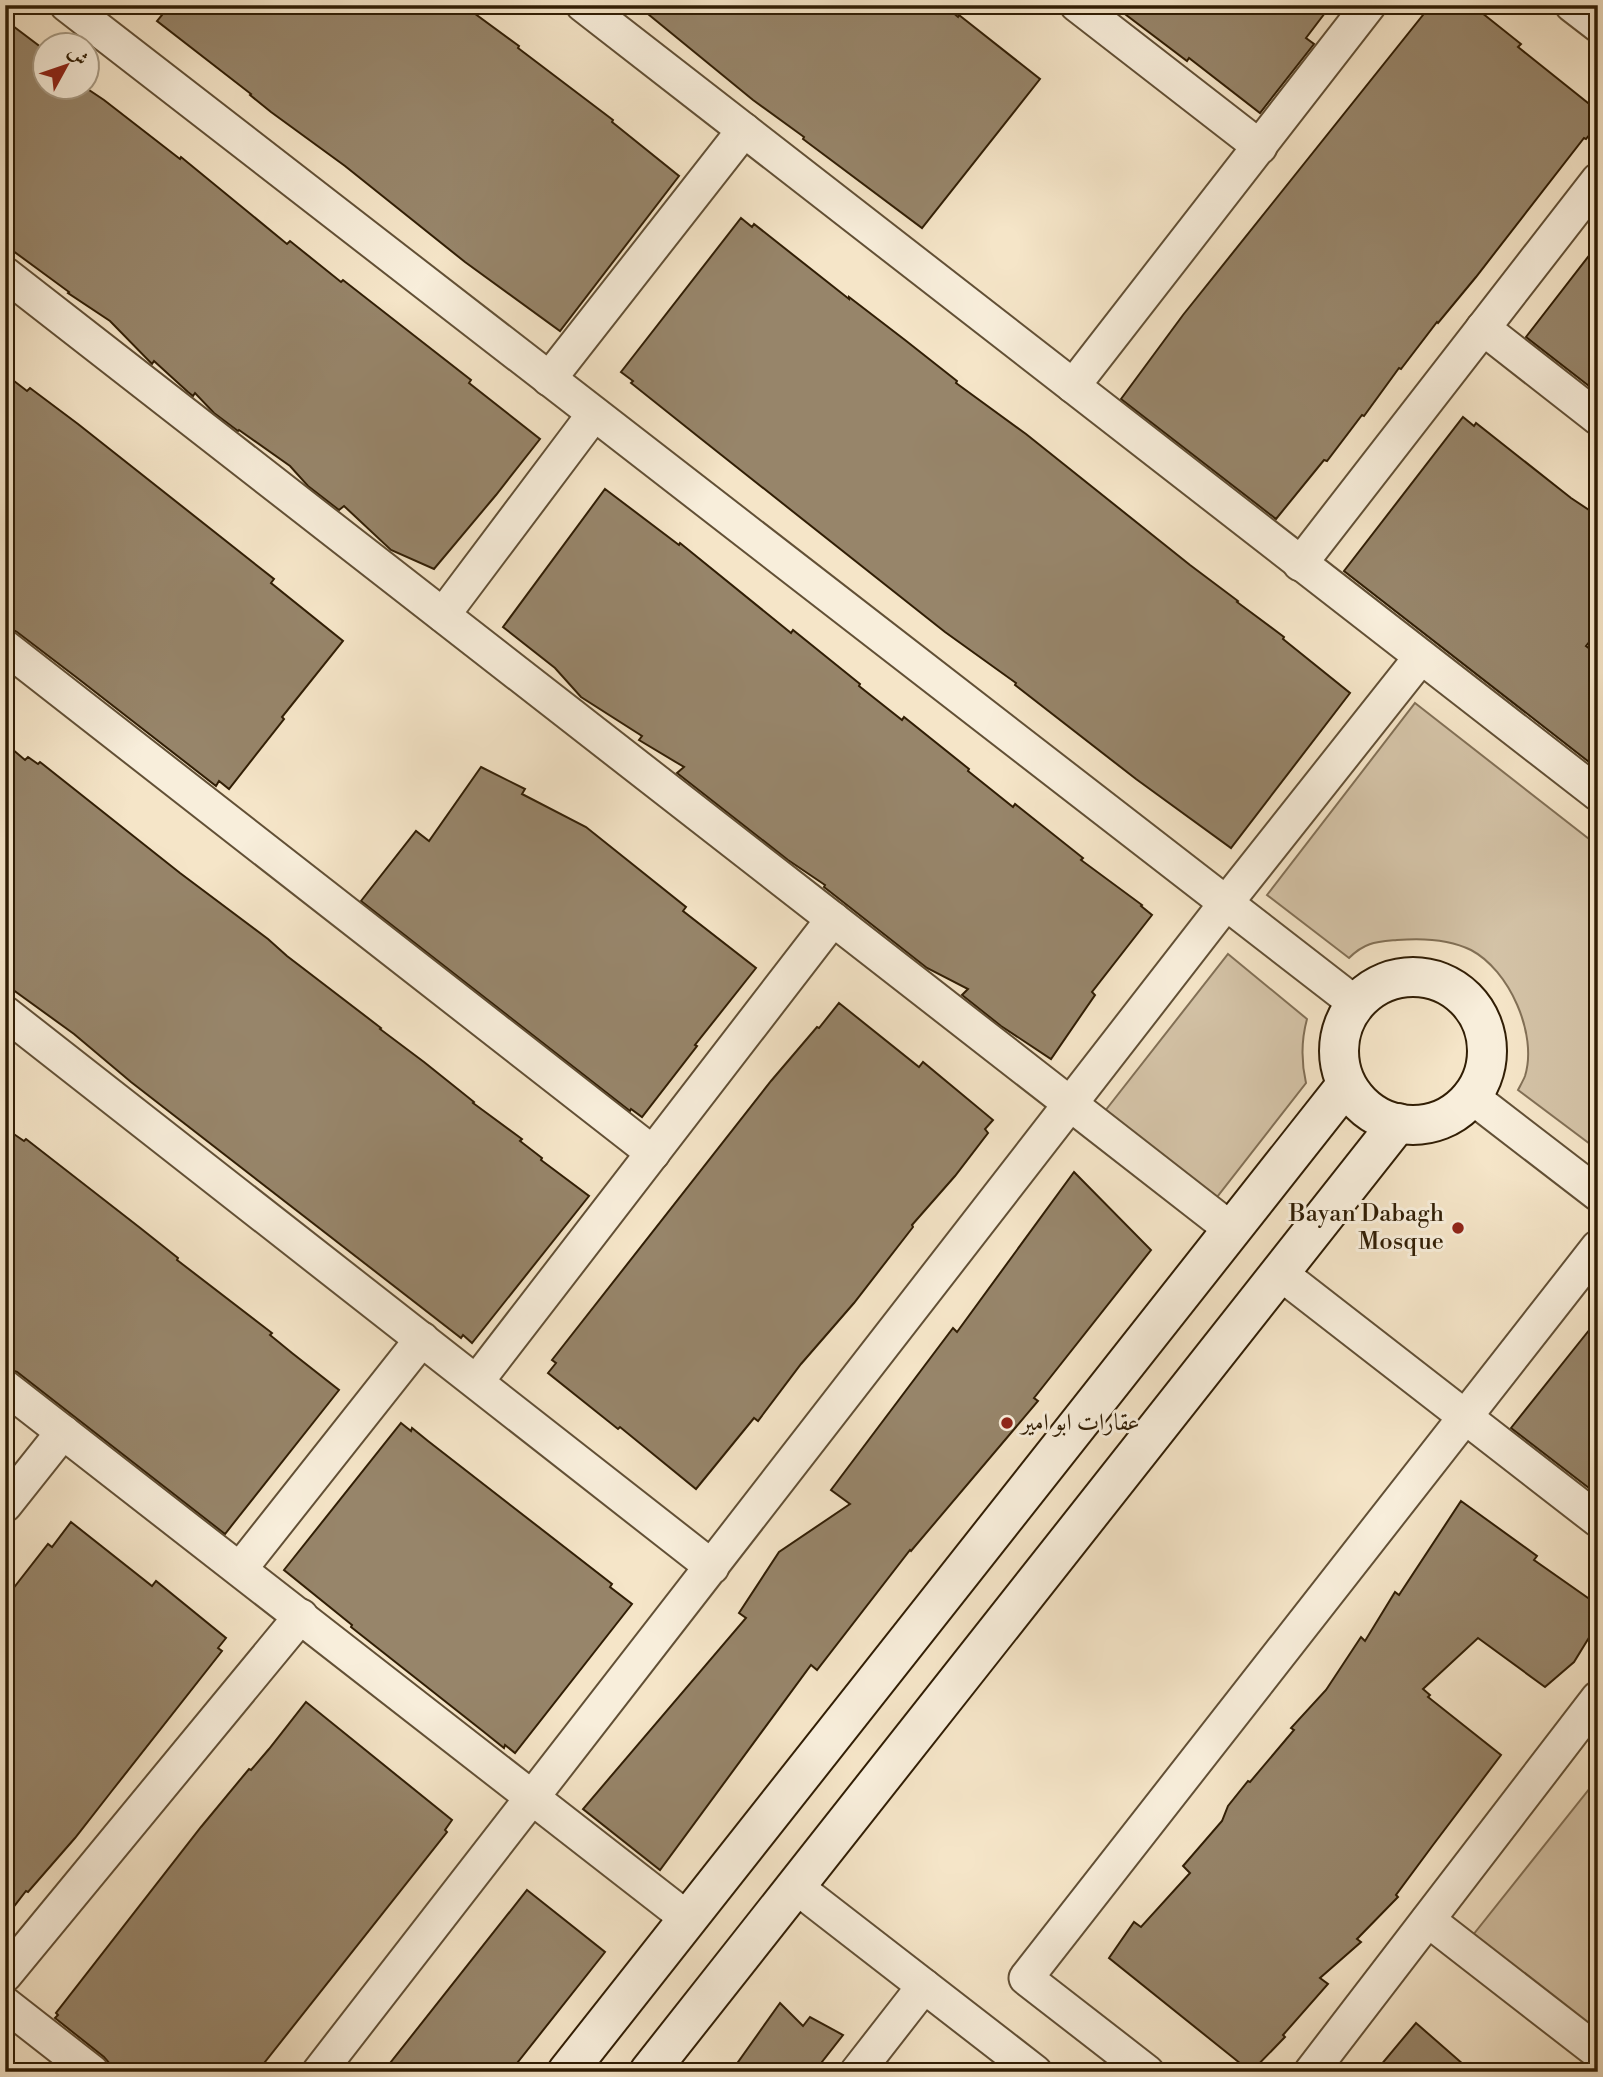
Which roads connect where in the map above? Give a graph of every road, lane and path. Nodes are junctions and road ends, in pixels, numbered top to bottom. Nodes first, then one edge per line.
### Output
1 (67, 5) edge
2 (583, 5) edge
3 (1077, 5) edge
4 (1369, 5) edge
5 (1572, 5) edge
6 (1598, 25) edge
7 (744, 130) junction
8 (1260, 147) junction
9 (1598, 180) edge
10 (5, 274) edge
11 (1483, 328) junction
12 (549, 379) junction
13 (1073, 386) junction
14 (594, 414) junction
15 (1598, 418) edge
16 (1300, 564) junction
17 (443, 615) junction
18 (5, 647) edge
19 (1421, 657) junction
20 (1598, 794) edge
21 (1226, 903) junction
22 (833, 919) junction
23 (1356, 1003) junction
24 (5, 1013) edge
25 (1346, 1085) junction
26 (1472, 1097) junction
27 (1070, 1104) junction
28 (1398, 1123) junction
29 (653, 1153) junction
30 (1598, 1194) edge
31 (1232, 1230) junction
32 (1598, 1247) edge
33 (1280, 1273) junction
34 (422, 1339) junction
35 (477, 1381) junction
36 (5, 1387) edge
37 (1465, 1416) junction
38 (63, 1432) junction
39 (5, 1506) edge
40 (1598, 1520) edge
41 (712, 1567) junction
42 (240, 1569) junction
43 (300, 1616) junction
44 (1598, 1698) edge
45 (532, 1797) junction
46 (795, 1886) junction
47 (688, 1919) junction
48 (1427, 1920) junction
49 (5, 1975) edge
50 (924, 1986) junction
51 (5, 2004) edge
52 (1598, 2052) edge
53 (92, 2072) edge
54 (319, 2072) edge
55 (568, 2072) edge
56 (649, 2072) edge
57 (857, 2072) edge
58 (1035, 2072) edge
59 (1147, 2072) edge
60 (1311, 2072) edge

1 - 12 street
2 - 7 street
3 - 8 street
4 - 8 street
5 - 6 street
7 - 12 street
7 - 13 street
8 - 13 street
9 - 11 street
10 - 17 street
11 - 15 street
11 - 16 street
12 - 14 street
13 - 16 street
14 - 17 street
14 - 21 street
16 - 19 street
17 - 22 street
18 - 29 street
19 - 20 street
19 - 21 street
21 - 23 street
21 - 27 street
22 - 27 street
22 - 29 street
23 - 25 street
23 - 26 street
24 - 34 street
25 - 28 street
25 - 31 street
26 - 28 street
26 - 30 street
27 - 31 street
27 - 41 street
28 - 33 street
29 - 35 street
31 - 47 street
32 - 37 street
33 - 37 street
33 - 46 street
34 - 35 street
34 - 42 street
35 - 41 street
36 - 38 street
37 - 40 street
37 - 59 street
38 - 39 street
38 - 42 street
41 - 45 street
42 - 43 street
43 - 45 street
43 - 49 street
44 - 48 street
45 - 47 street
45 - 54 street
46 - 50 street
46 - 56 street
47 - 55 street
48 - 52 street
48 - 60 street
50 - 57 street
50 - 58 street
51 - 53 street

